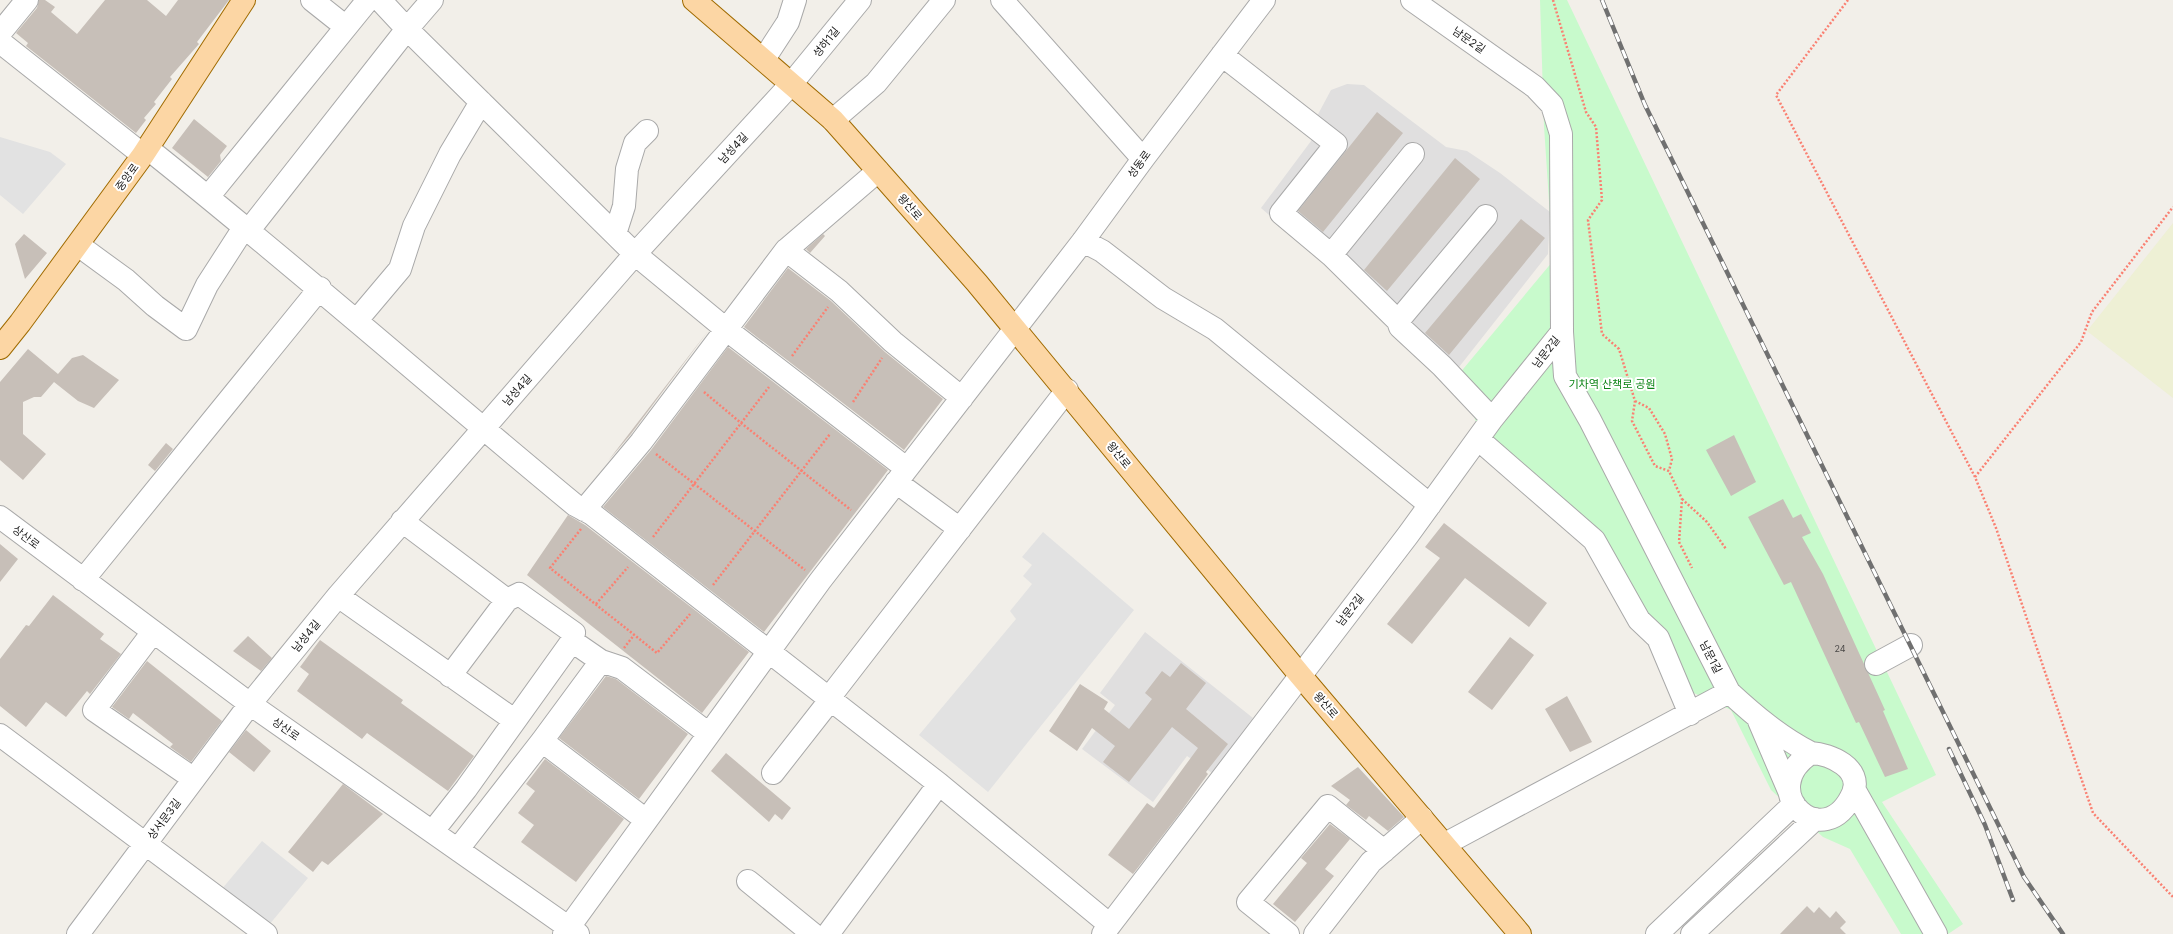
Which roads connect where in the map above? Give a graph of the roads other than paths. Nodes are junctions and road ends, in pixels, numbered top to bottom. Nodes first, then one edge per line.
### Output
1 (27, 0) edge
2 (244, 0) edge
3 (312, 0) edge
4 (368, 0) edge
5 (380, 0) edge
6 (432, 0) edge
7 (694, 0) edge
8 (795, 0) edge
9 (860, 0) edge
10 (944, 0) edge
11 (1002, 0) edge
12 (1264, 0) edge
13 (1412, 0) edge
14 (346, 27) junction
15 (407, 29) junction
16 (0, 33) edge
17 (0, 42) edge
18 (1222, 55) junction
19 (764, 59) junction
20 (792, 83) junction
21 (481, 102) junction
22 (832, 120) junction
23 (647, 131) dead end
24 (145, 152) junction
25 (1413, 154) dead end
26 (1143, 159) junction
27 (878, 171) junction
28 (208, 197) junction
29 (1486, 216) dead end
30 (247, 228) junction
31 (615, 234) junction
32 (1083, 240) junction
33 (78, 245) junction
34 (786, 250) junction
35 (635, 254) junction
36 (1331, 255) junction
37 (320, 288) junction
38 (357, 320) junction
39 (1398, 321) junction
40 (1014, 328) junction
41 (727, 330) junction
42 (1562, 332) junction
43 (0, 348) edge
44 (1534, 367) junction
45 (1565, 376) junction
46 (1066, 390) junction
47 (962, 398) junction
48 (1492, 419) junction
49 (483, 429) junction
50 (1478, 439) junction
51 (901, 475) junction
52 (1430, 505) junction
53 (588, 512) junction
54 (0, 517) edge
55 (402, 521) junction
56 (960, 528) junction
57 (83, 580) junction
58 (338, 596) junction
59 (507, 600) junction
60 (153, 632) junction
61 (572, 641) junction
62 (1911, 645) dead end
63 (768, 651) junction
64 (601, 661) junction
65 (1876, 664) dead end
66 (1300, 675) junction
67 (450, 676) junction
68 (1729, 692) junction
69 (830, 699) junction
70 (250, 704) junction
71 (1690, 714) junction
72 (514, 720) junction
73 (1759, 720) junction
74 (0, 734) edge
75 (709, 734) junction
76 (542, 741) junction
77 (1811, 753) junction
78 (773, 773) dead end
79 (194, 779) junction
80 (940, 784) junction
81 (1854, 789) junction
82 (1792, 798) junction
83 (1842, 811) junction
84 (1422, 818) junction
85 (1815, 819) junction
86 (646, 820) junction
87 (1875, 825) junction
88 (433, 832) junction
89 (146, 844) junction
90 (1445, 844) junction
91 (458, 849) junction
92 (1384, 851) junction
93 (748, 881) dead end
94 (1106, 929) edge
95 (570, 932) edge
96 (78, 934) edge
97 (266, 934) edge
98 (812, 934) edge
99 (828, 934) edge
100 (1288, 934) edge
101 (1315, 934) edge
102 (1520, 934) edge
103 (1657, 934) edge
104 (1692, 934) edge
105 (1936, 934) edge

1 - 16 street
2 - 24 main road, 중앙로
3 - 14 street
4 - 14 street
5 - 15 street
6 - 15 street
7 - 19 main road, 왕산로
8 - 19 street
9 - 20 street, 성하1길
10 - 22 street
11 - 26 street
12 - 18 street, 성동로
13 - 42 street, 남문2길
14 - 28 street
15 - 21 street
15 - 30 street
17 - 24 street
18 - 26 street, 성동로
18 - 36 street
19 - 20 main road, 왕산로
20 - 22 main road, 왕산로
20 - 35 street, 남성4길
21 - 31 street
21 - 38 street
22 - 27 main road, 왕산로
23 - 31 street
24 - 28 street
24 - 33 main road, 중앙로
25 - 36 street
26 - 32 street, 성동로
27 - 34 street
27 - 40 main road, 왕산로
28 - 30 street
29 - 39 street
30 - 33 street
30 - 37 street
31 - 35 street
32 - 40 street, 성동로
32 - 52 street
33 - 43 main road, 중앙로
34 - 41 street
34 - 47 street
35 - 41 street
35 - 49 street, 남성4길
36 - 39 street
37 - 38 street
37 - 57 street
38 - 49 street
39 - 48 street
40 - 46 main road, 왕산로
40 - 47 street, 성동로
41 - 51 street
41 - 53 street
42 - 44 street, 남문2길
42 - 45 street, 남문1길
44 - 45 street
44 - 48 street, 남문2길
45 - 68 street, 남문1길
46 - 56 street
46 - 66 main road, 왕산로
47 - 51 street, 성동로
48 - 50 street, 남문2길
49 - 53 street
49 - 55 street, 남성4길
50 - 52 street, 남문2길
50 - 71 street
51 - 56 street
51 - 63 street, 성동로
52 - 66 street, 남문2길
53 - 63 street
54 - 57 street, 상산로
55 - 58 street, 남성4길
55 - 59 street
56 - 69 street
57 - 60 street, 상산로
58 - 67 street
58 - 70 street, 남성4길
59 - 61 street
59 - 67 street
60 - 70 street, 상산로
60 - 79 street
61 - 64 street
61 - 72 street
62 - 65 street
63 - 69 street
63 - 75 street, 성동로
64 - 75 street
64 - 76 street
66 - 84 main road, 왕산로
66 - 94 street, 남문2길
67 - 72 street
68 - 71 street
68 - 73 street, 남문1길
69 - 78 street
69 - 80 street
70 - 79 street, 상서문3길
70 - 88 street, 상산로
71 - 90 street
72 - 88 street
73 - 77 street, 남문1길
73 - 82 street
74 - 89 street
75 - 86 street, 성동로
76 - 86 street
76 - 91 street
77 - 81 street
77 - 82 street
79 - 89 street, 상서문3길
80 - 94 street
80 - 99 street
81 - 83 street
81 - 87 street
82 - 85 street
82 - 103 street
83 - 85 street
83 - 87 street
84 - 90 main road, 왕산로
84 - 92 street
85 - 104 street
86 - 95 street, 성동로
87 - 105 street
88 - 91 street, 상산로
89 - 96 street, 상서문3길
89 - 97 street
90 - 102 main road, 왕산로
91 - 95 street, 상산로
92 - 100 street
92 - 101 street
93 - 98 street

